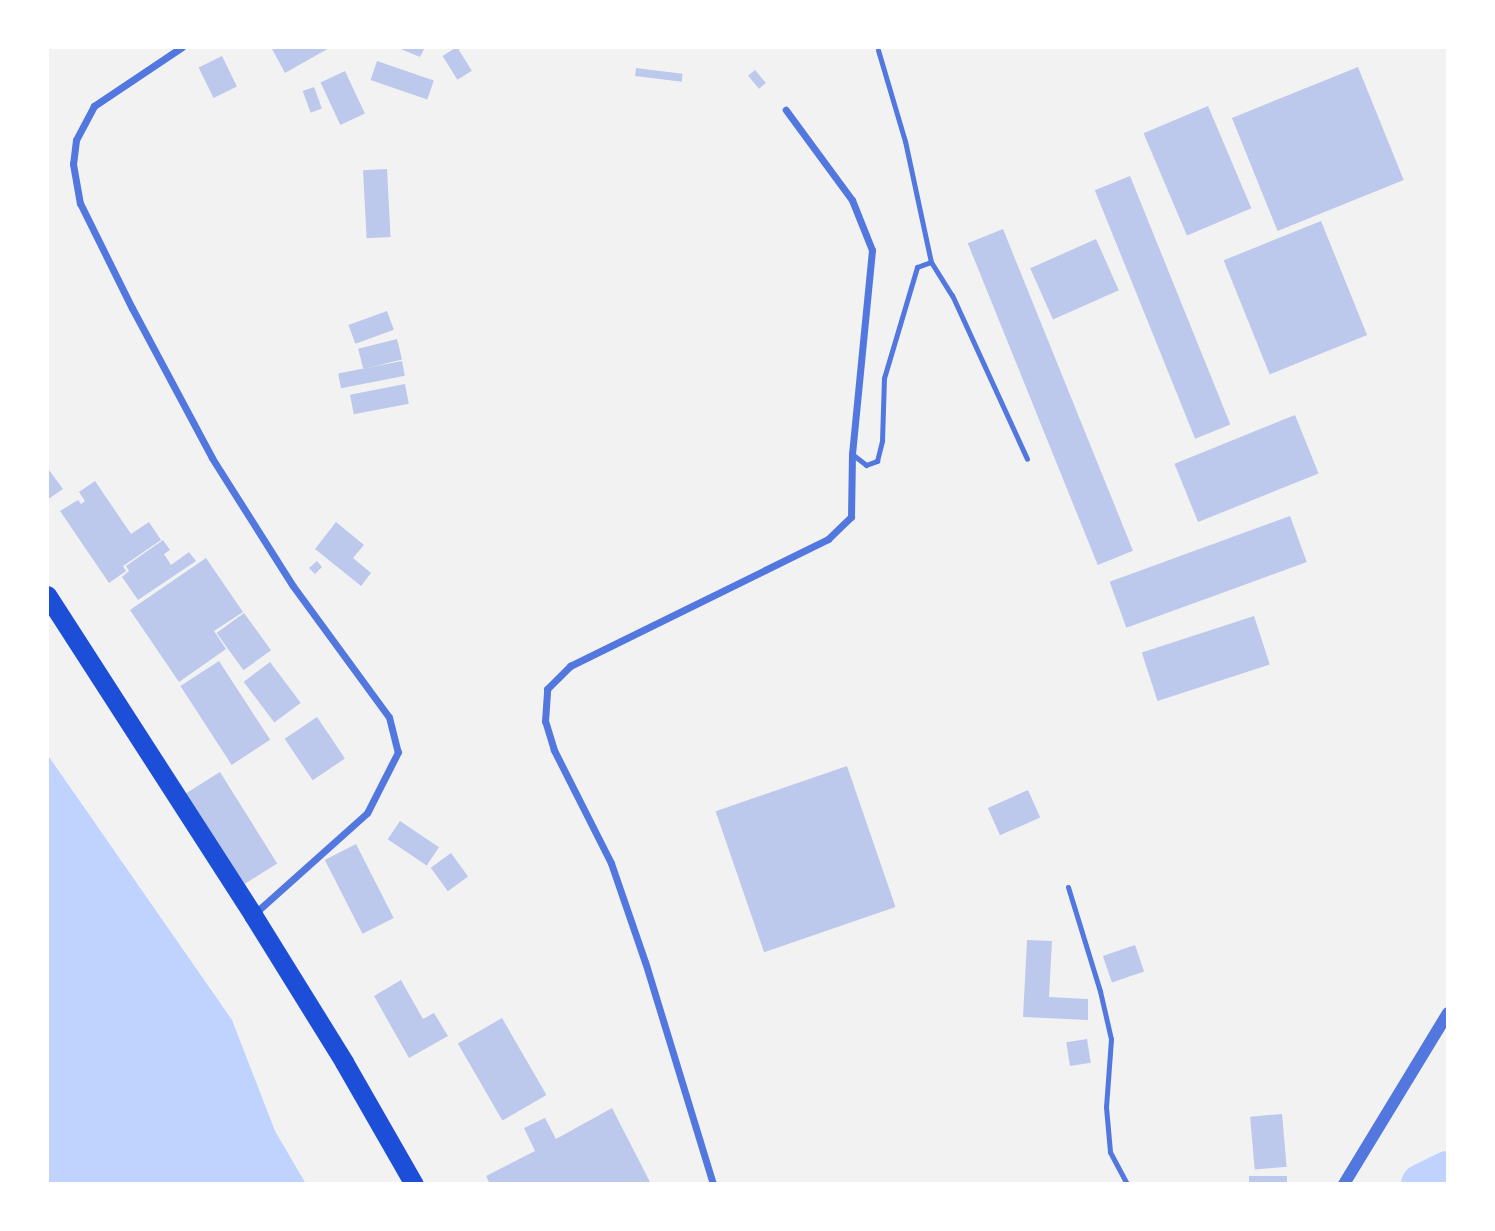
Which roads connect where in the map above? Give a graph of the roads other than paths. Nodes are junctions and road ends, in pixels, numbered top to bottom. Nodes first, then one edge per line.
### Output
1 (182, 47) edge
2 (878, 50) dead end
3 (786, 110) dead end
4 (931, 262) junction
5 (852, 454) junction
6 (1027, 459) dead end
7 (47, 595) edge
8 (1068, 887) dead end
9 (253, 915) junction
10 (1448, 1013) edge
11 (414, 1184) edge
12 (713, 1184) edge
13 (1127, 1184) edge
14 (1344, 1184) edge

1 - 9 street
2 - 4 lane
3 - 5 street
4 - 5 lane
4 - 6 lane
5 - 12 street
7 - 9 highway
8 - 13 lane
9 - 11 highway
10 - 14 street

